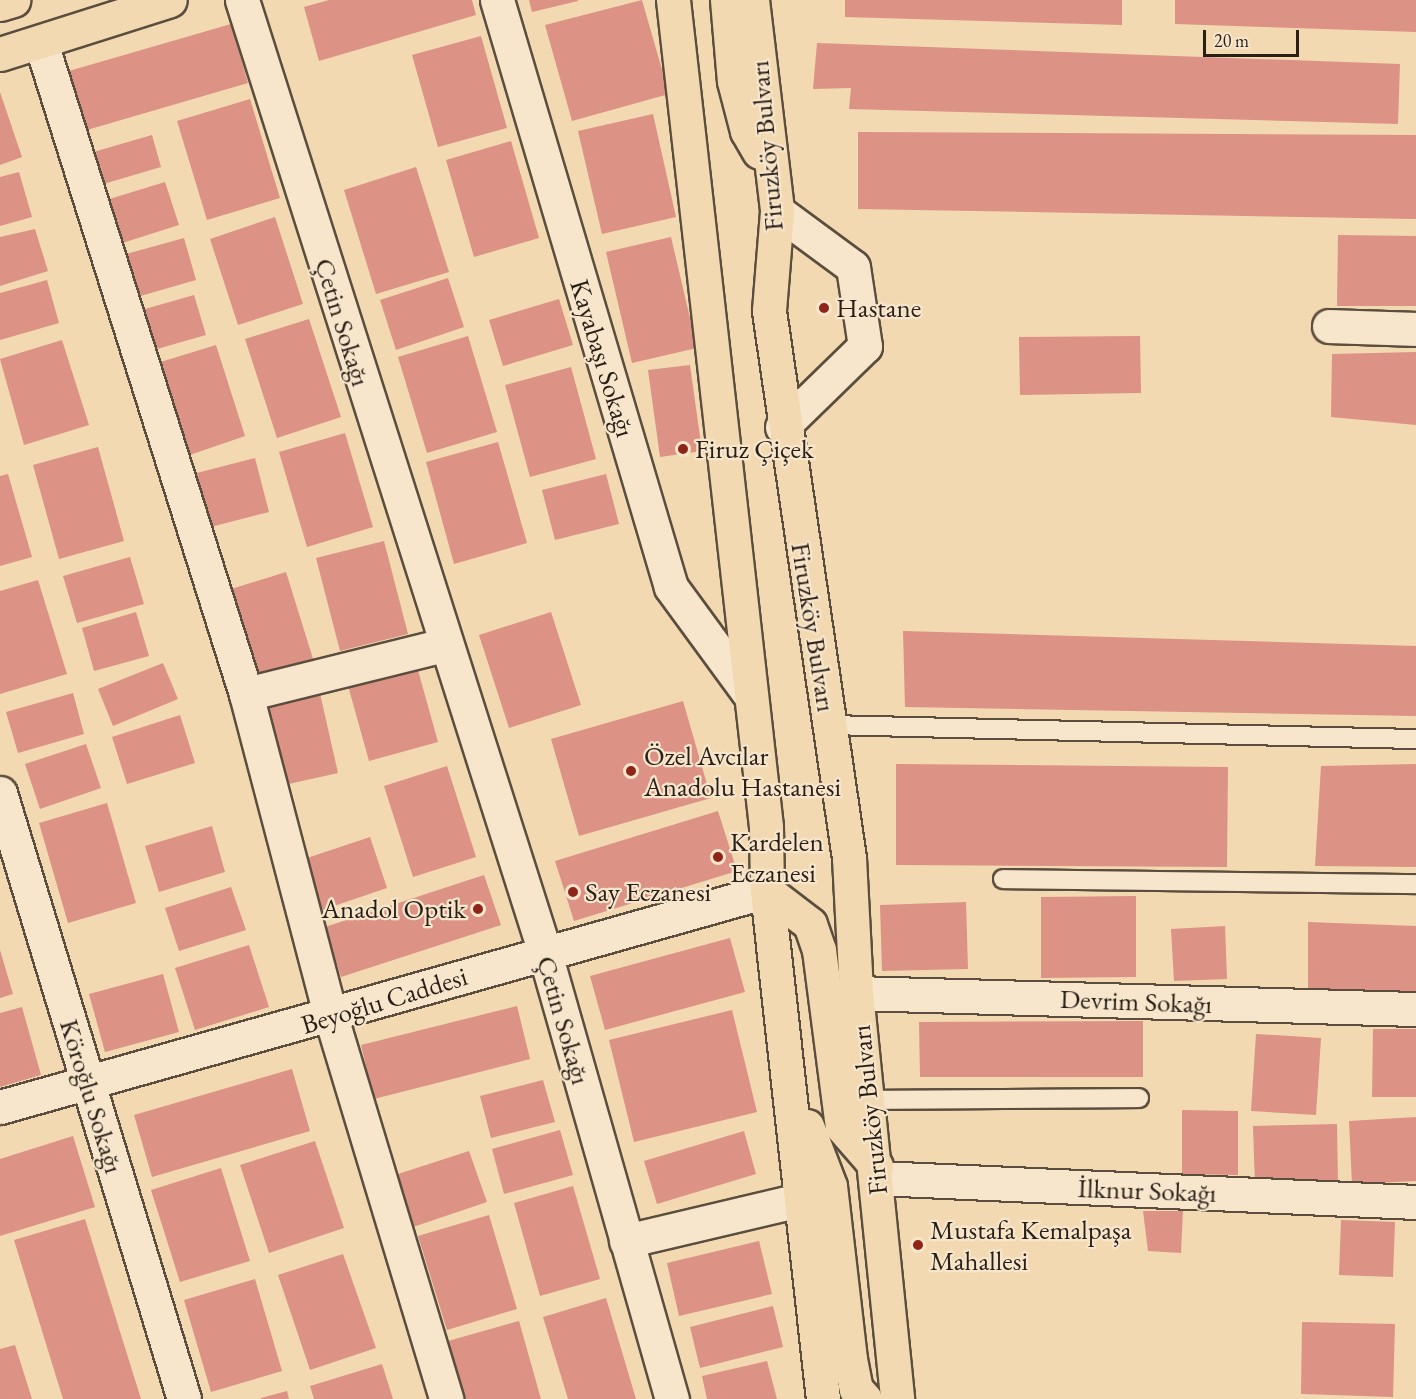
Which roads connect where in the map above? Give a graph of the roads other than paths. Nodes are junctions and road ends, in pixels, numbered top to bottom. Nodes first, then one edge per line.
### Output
1 (13, 0) edge
2 (170, 0) edge
3 (242, 0) edge
4 (497, 0) edge
5 (673, 0) edge
6 (727, 0) edge
7 (752, 0) edge
8 (0, 4) edge
9 (40, 43) junction
10 (0, 54) edge
11 (773, 174) junction
12 (777, 211) junction
13 (1329, 326) dead end
14 (1416, 329) edge
15 (782, 427) junction
16 (444, 645) junction
17 (246, 694) junction
18 (750, 695) junction
19 (829, 724) junction
20 (1416, 739) edge
21 (0, 793) edge
22 (1003, 879) dead end
23 (1416, 884) edge
24 (767, 891) junction
25 (544, 950) junction
26 (856, 993) junction
27 (1416, 1009) edge
28 (331, 1017) junction
29 (87, 1081) junction
30 (791, 1091) junction
31 (1139, 1098) dead end
32 (868, 1100) junction
33 (0, 1107) edge
34 (877, 1172) junction
35 (804, 1199) junction
36 (1416, 1202) edge
37 (626, 1241) junction
38 (184, 1399) edge
39 (446, 1399) edge
40 (672, 1399) edge
41 (823, 1399) edge
42 (865, 1399) edge
43 (897, 1399) edge

1 - 8 main road
2 - 9 main road
3 - 16 street, Çetin Sokağı
4 - 18 street, Kayabaşı Sokağı
5 - 18 main road
6 - 11 main road
7 - 11 main road, Firuzköy Bulvarı
9 - 10 main road
9 - 17 street
11 - 12 main road, Firuzköy Bulvarı
12 - 15 main road, Firuzköy Bulvarı
12 - 15 street
13 - 14 street
15 - 19 main road, Firuzköy Bulvarı
16 - 17 street
16 - 25 street, Çetin Sokağı
17 - 28 street
18 - 24 main road
19 - 20 lane
19 - 26 main road, Firuzköy Bulvarı
21 - 29 street, Köroğlu Sokağı
22 - 23 lane
24 - 25 street, Beyoğlu Caddesi
24 - 30 main road
24 - 34 main road
25 - 28 street, Beyoğlu Caddesi
25 - 37 street, Çetin Sokağı
26 - 27 street, Devrim Sokağı
26 - 32 main road, Firuzköy Bulvarı
28 - 29 street, Beyoğlu Caddesi
28 - 39 street
29 - 33 street, Beyoğlu Caddesi
29 - 38 street, Köroğlu Sokağı
30 - 35 main road
30 - 42 main road
31 - 32 lane
32 - 34 main road, Firuzköy Bulvarı
34 - 36 street, İlknur Sokağı
34 - 43 main road, Firuzköy Bulvarı
35 - 37 street
35 - 41 main road
37 - 40 street, Çetin Sokağı

